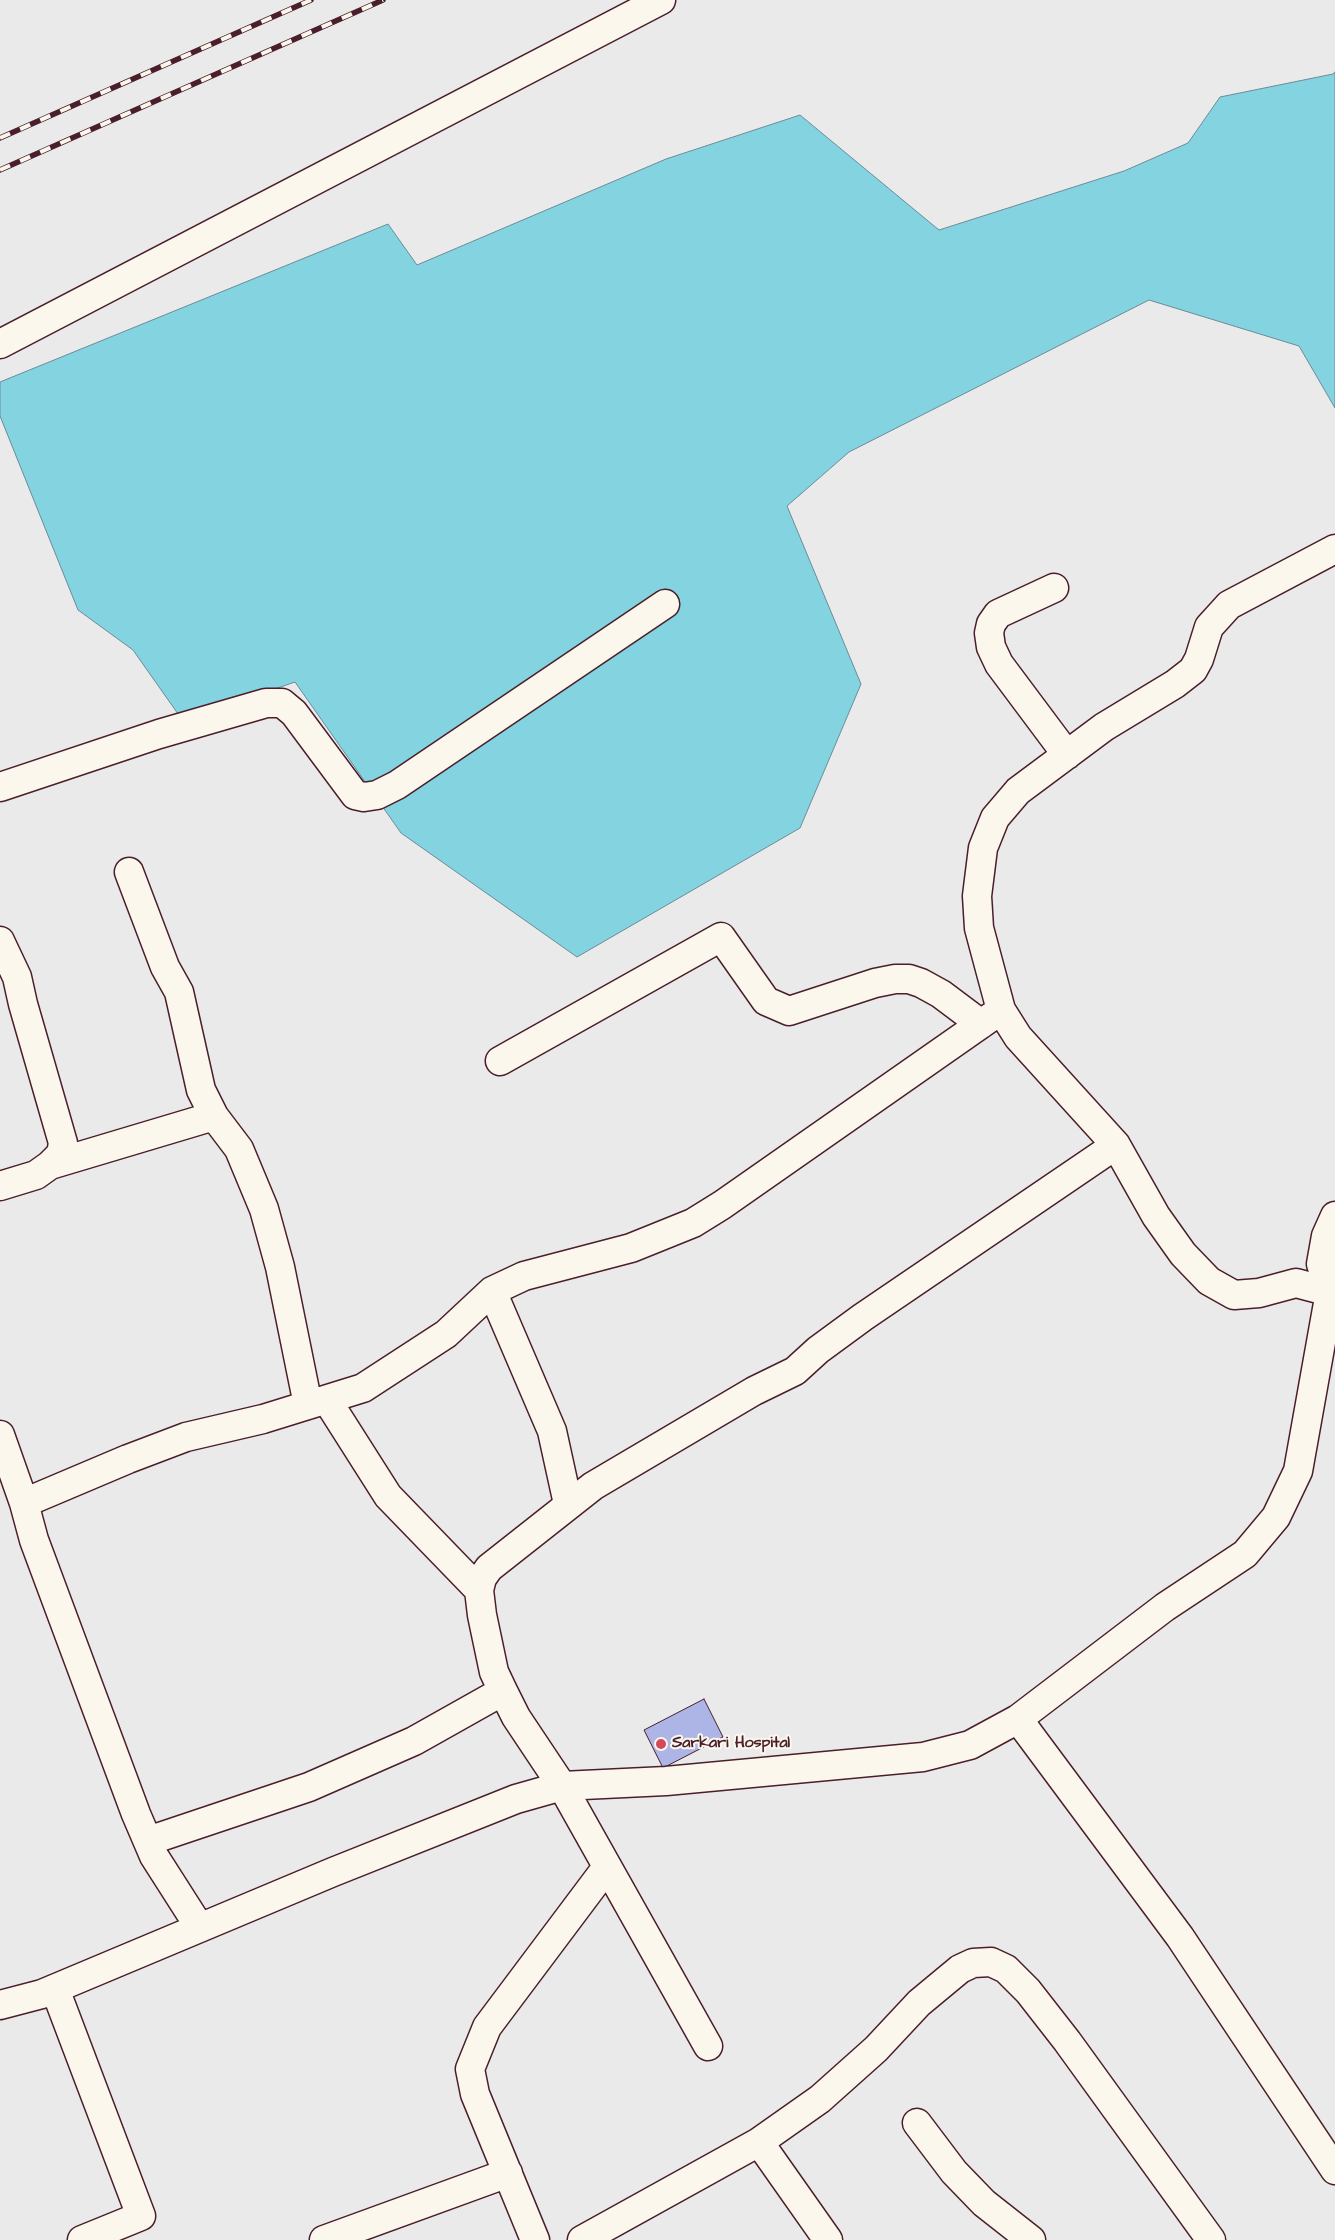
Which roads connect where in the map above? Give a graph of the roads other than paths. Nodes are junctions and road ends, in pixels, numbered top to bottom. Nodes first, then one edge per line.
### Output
1 (661, 0) edge
2 (0, 344) edge
3 (1335, 549) edge
4 (1054, 588) dead end
5 (665, 604) dead end
6 (1067, 755) junction
7 (0, 787) edge
8 (129, 872) dead end
9 (0, 940) edge
10 (991, 1017) junction
11 (500, 1061) dead end
12 (214, 1116) junction
13 (1116, 1146) junction
14 (50, 1165) junction
15 (0, 1186) edge
16 (1335, 1216) edge
17 (492, 1291) junction
18 (1332, 1294) edge
19 (318, 1402) junction
20 (0, 1435) edge
21 (24, 1503) junction
22 (568, 1504) junction
23 (479, 1590) junction
24 (503, 1691) junction
25 (1018, 1718) junction
26 (562, 1786) junction
27 (148, 1841) junction
28 (607, 1867) junction
29 (200, 1928) junction
30 (55, 1989) junction
31 (0, 2005) edge
32 (708, 2046) dead end
33 (917, 2123) dead end
34 (759, 2142) junction
35 (1335, 2170) edge
36 (508, 2173) junction
37 (82, 2240) edge
38 (324, 2240) edge
39 (535, 2240) edge
40 (582, 2240) edge
41 (828, 2240) edge
42 (1031, 2240) edge
43 (1211, 2240) edge

1 - 2 street
3 - 6 street
4 - 6 street
5 - 7 street
6 - 10 street
8 - 12 street
9 - 14 street
10 - 11 street
10 - 13 street
10 - 17 street
12 - 14 street
12 - 19 street
13 - 18 street
13 - 22 street
14 - 15 street
16 - 18 street
17 - 19 street
17 - 22 street
18 - 25 street
19 - 21 street
19 - 23 street
20 - 21 street
21 - 27 street
22 - 23 street
23 - 24 street
24 - 26 street
24 - 27 street
25 - 26 street
25 - 35 street
26 - 28 street
26 - 29 street
27 - 29 street
28 - 32 street
28 - 36 street
29 - 30 street
30 - 31 street
30 - 37 street
33 - 42 street
34 - 40 street
34 - 41 street
34 - 43 street
36 - 38 street
36 - 39 street

